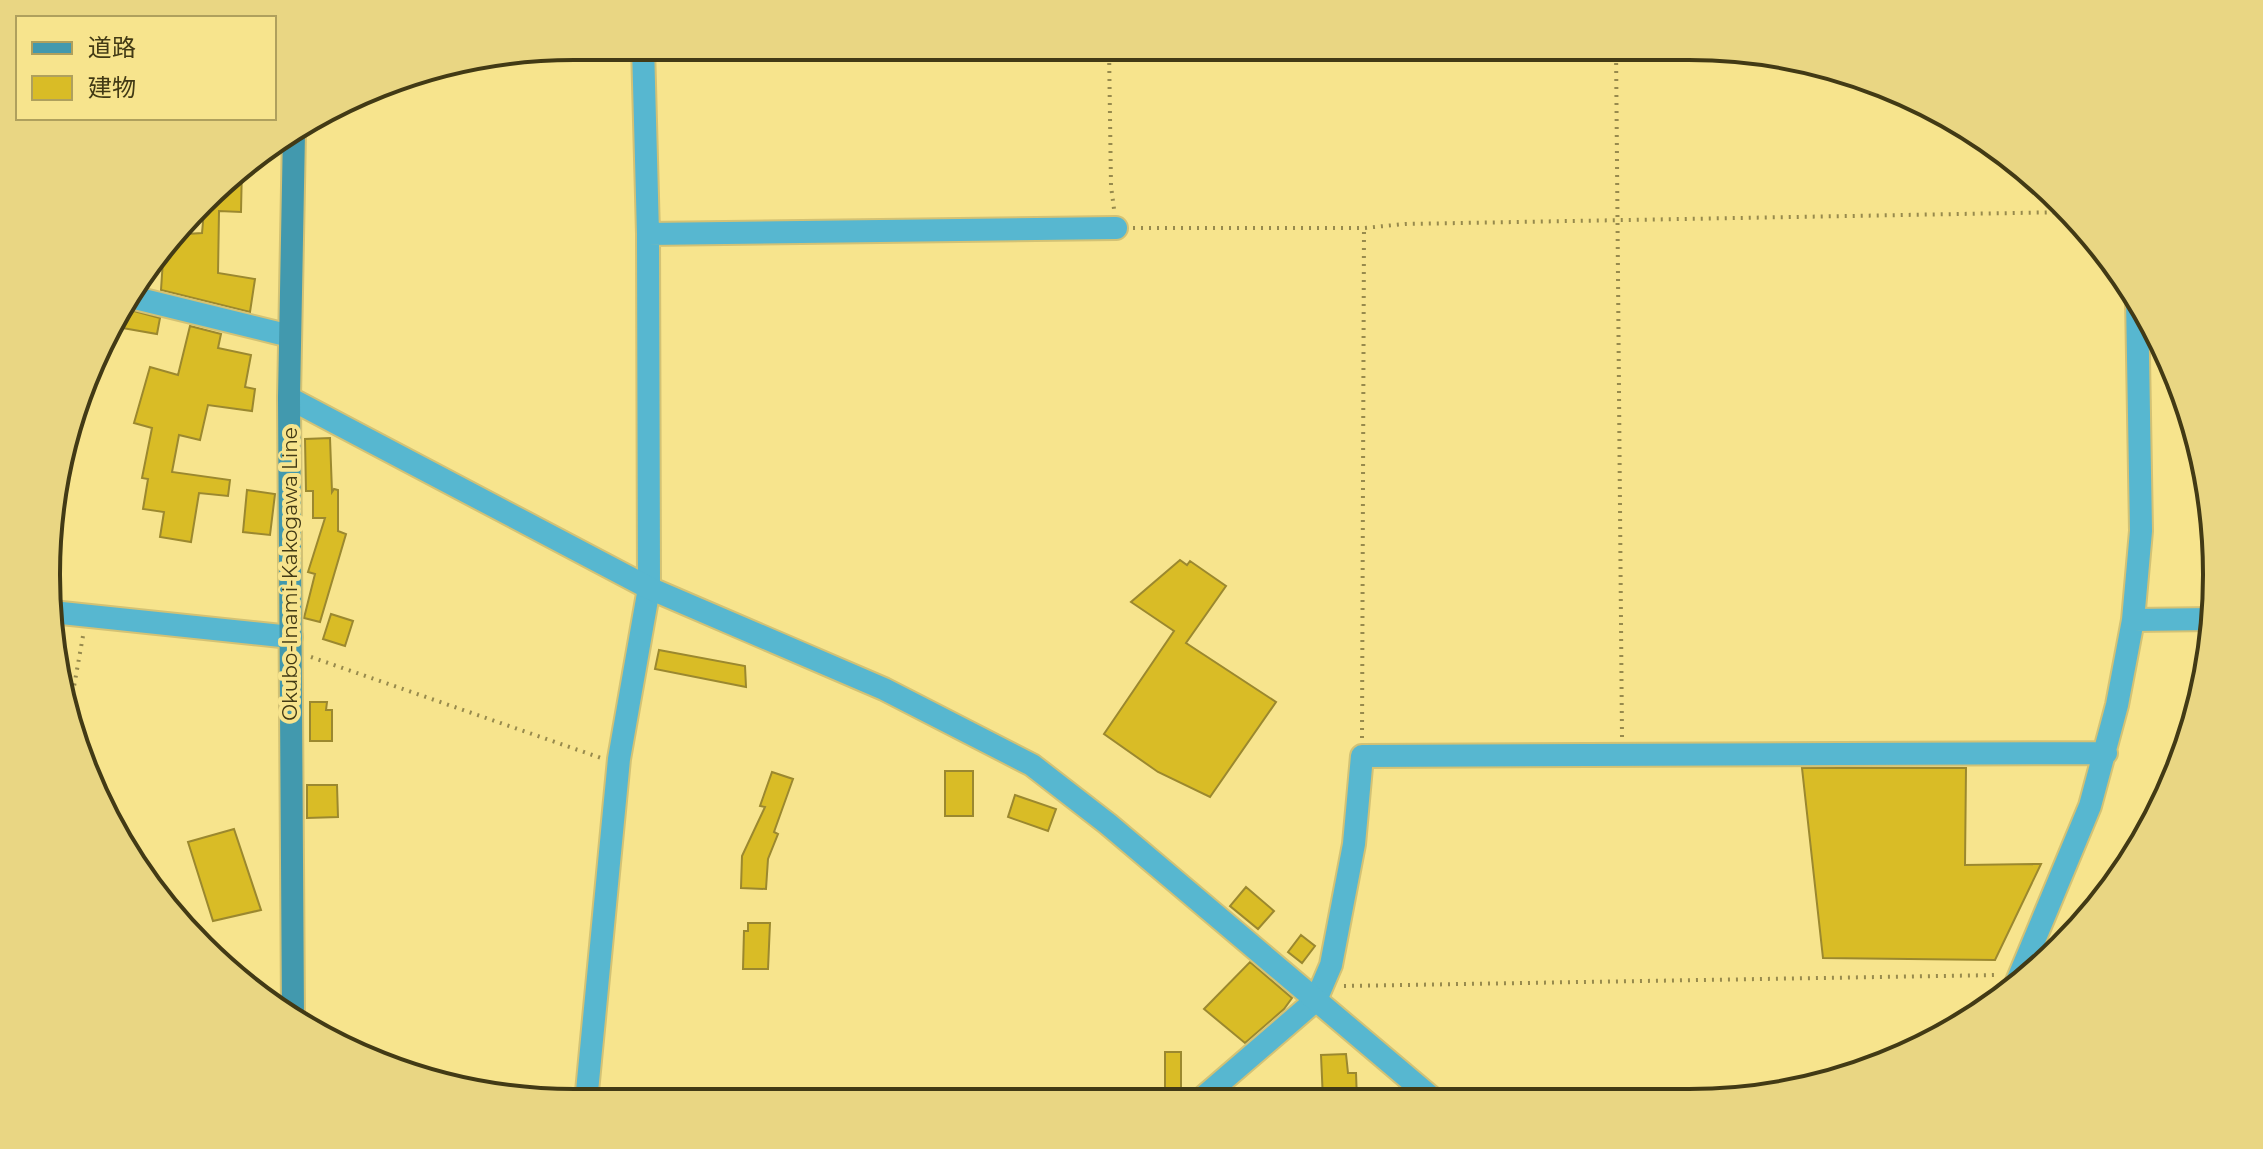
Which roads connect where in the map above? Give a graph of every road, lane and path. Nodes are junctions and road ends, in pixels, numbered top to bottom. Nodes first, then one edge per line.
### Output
1 (643, 60) edge
2 (1109, 60) edge
3 (1616, 60) edge
4 (294, 144) edge
5 (2053, 212) edge
6 (1619, 221) junction
7 (1116, 228) junction
8 (1364, 228) junction
9 (648, 234) junction
10 (140, 299) edge
11 (2137, 323) edge
12 (290, 336) junction
13 (289, 398) junction
14 (649, 588) junction
15 (61, 613) edge
16 (87, 615) junction
17 (2201, 619) edge
18 (2133, 620) junction
19 (291, 646) junction
20 (74, 690) edge
21 (2106, 753) junction
22 (1362, 756) junction
23 (1622, 756) junction
24 (619, 759) junction
25 (2024, 965) edge
26 (2002, 983) edge
27 (1319, 993) junction
28 (293, 1005) edge
29 (587, 1089) edge
30 (1212, 1089) edge
31 (1422, 1089) edge

1 - 9 street
2 - 7 path
3 - 6 path
4 - 12 main road, Okubo-Inami-Kakogawa Line
5 - 6 path
6 - 8 path
6 - 23 path
7 - 8 path
7 - 9 street
8 - 22 path
9 - 14 street
10 - 12 street
11 - 18 street
12 - 13 main road, Okubo-Inami-Kakogawa Line
13 - 14 street
13 - 19 main road, Okubo-Inami-Kakogawa Line
14 - 24 street
14 - 27 street
15 - 16 street
16 - 19 street
16 - 20 path
17 - 18 street
18 - 21 street
19 - 24 path
19 - 28 main road, Okubo-Inami-Kakogawa Line
21 - 23 street
21 - 25 street
22 - 23 street
22 - 27 street
24 - 29 street
26 - 27 path
27 - 30 street
27 - 31 street

